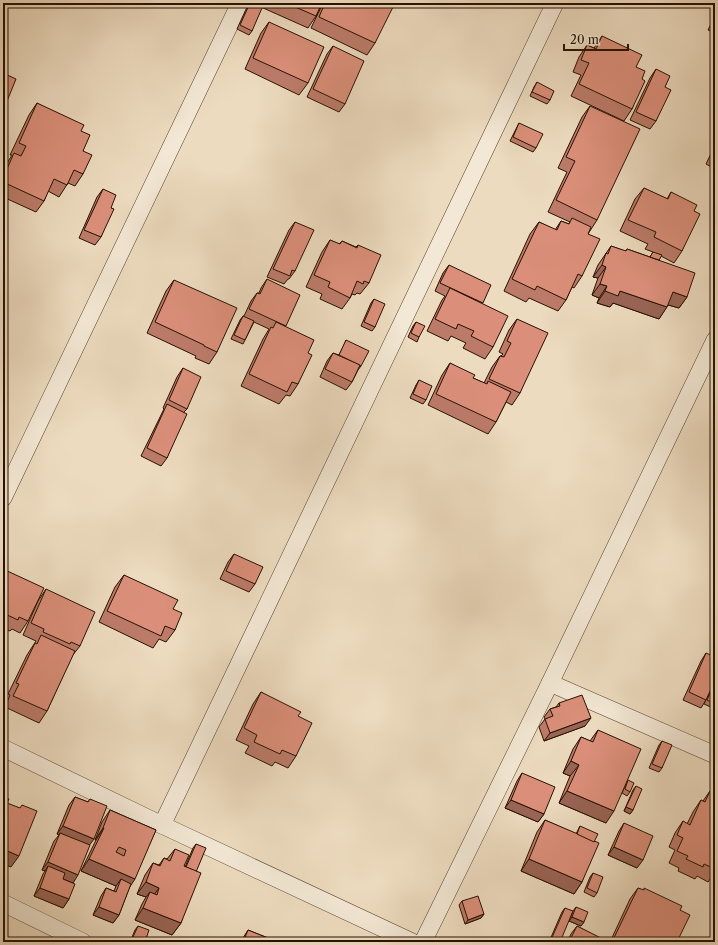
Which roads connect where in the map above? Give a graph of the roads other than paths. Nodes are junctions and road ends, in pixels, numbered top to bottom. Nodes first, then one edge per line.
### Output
1 (240, 3) edge
2 (555, 3) edge
3 (715, 340) edge
4 (3, 498) edge
5 (550, 682) junction
6 (3, 748) edge
7 (715, 755) edge
8 (162, 825) junction
9 (3, 903) edge
10 (80, 941) edge
11 (412, 942) edge
12 (423, 942) edge

1 - 4 street
2 - 8 street
3 - 5 street
5 - 7 street
5 - 12 street
6 - 8 street
8 - 11 street
9 - 10 street

